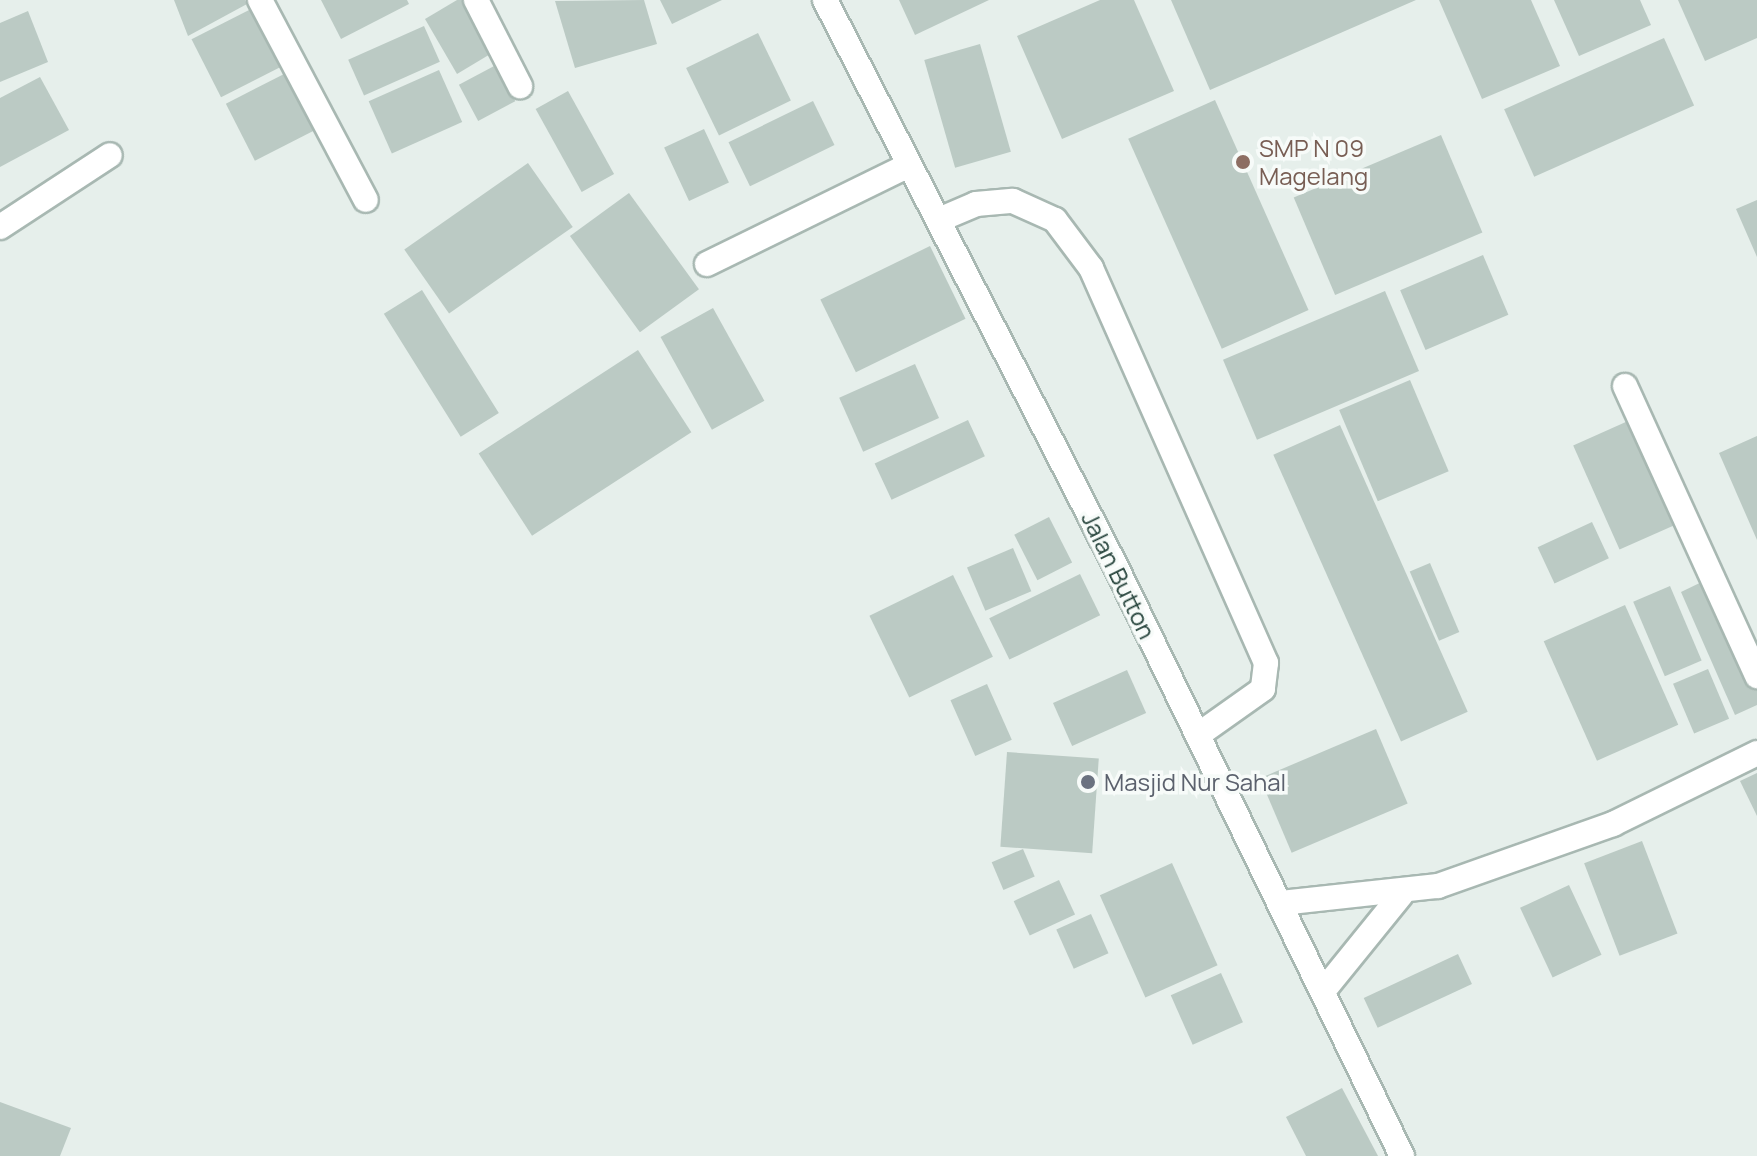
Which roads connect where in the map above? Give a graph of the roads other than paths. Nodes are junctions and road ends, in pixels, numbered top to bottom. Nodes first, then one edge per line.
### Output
1 (260, 0) edge
2 (476, 0) edge
3 (825, 0) edge
4 (520, 86) dead end
5 (110, 155) dead end
6 (909, 165) junction
7 (366, 200) dead end
8 (941, 219) junction
9 (0, 227) edge
10 (707, 264) dead end
11 (1625, 386) dead end
12 (1757, 676) edge
13 (1198, 735) junction
14 (1757, 753) edge
15 (1401, 895) junction
16 (1281, 903) junction
17 (1324, 990) junction
18 (1402, 1156) edge

1 - 7 street
2 - 4 street
3 - 6 street, Jalan Button
5 - 9 street
6 - 8 street, Jalan Button
6 - 10 street
8 - 13 street, Jalan Button
8 - 13 street
11 - 12 street
13 - 16 street, Jalan Button
14 - 15 street
15 - 16 street
15 - 17 street
16 - 17 street, Jalan Button
17 - 18 street, Jalan Button

